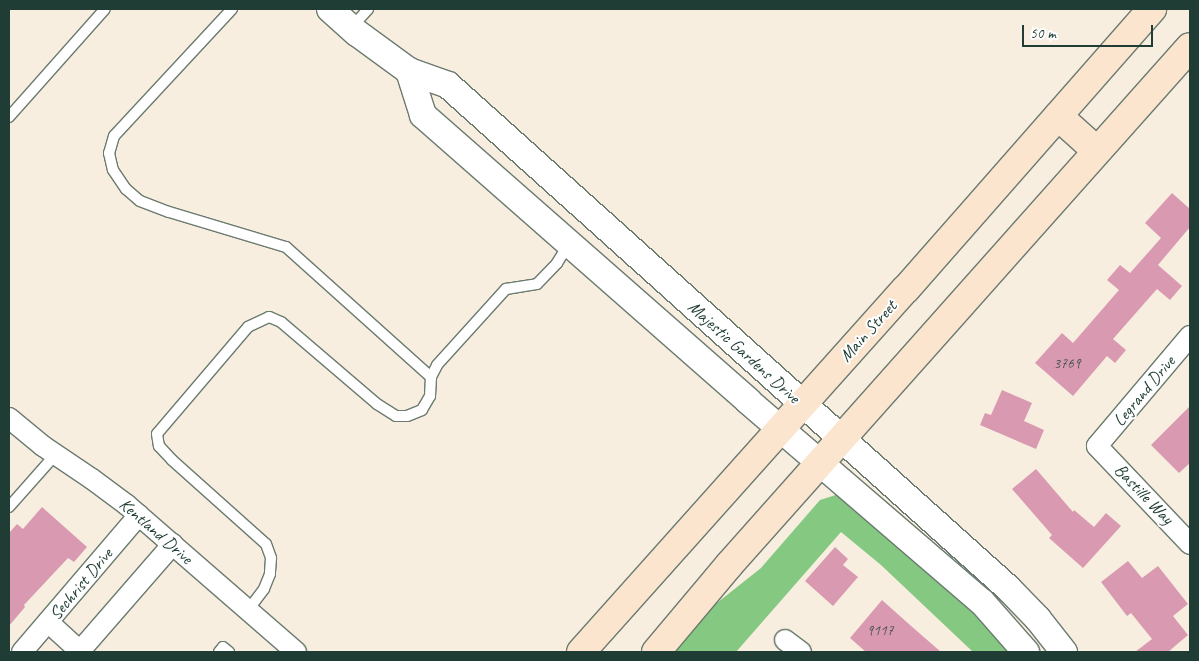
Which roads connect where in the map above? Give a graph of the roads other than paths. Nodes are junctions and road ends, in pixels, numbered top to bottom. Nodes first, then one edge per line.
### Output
1 (105, 9) edge
2 (232, 9) edge
3 (330, 9) edge
4 (1152, 9) edge
5 (360, 18) edge
6 (1190, 47) edge
7 (409, 71) junction
8 (1058, 116) junction
9 (9, 117) edge
10 (1097, 151) junction
11 (593, 216) junction
12 (569, 244) junction
13 (1190, 336) edge
14 (431, 377) junction
15 (802, 404) junction
16 (9, 418) edge
17 (780, 428) junction
18 (841, 439) junction
19 (1098, 446) joint
20 (55, 455) junction
21 (821, 462) junction
22 (9, 508) edge
23 (139, 515) junction
24 (173, 544) junction
25 (1190, 544) edge
26 (248, 610) junction
27 (48, 622) junction
28 (785, 640) dead end
29 (22, 652) edge
30 (80, 652) edge
31 (219, 652) edge
32 (229, 652) edge
33 (296, 652) edge
34 (580, 652) edge
35 (656, 652) edge
36 (801, 652) edge
37 (1026, 652) edge
38 (1064, 652) edge

1 - 9 lane
2 - 14 lane
3 - 5 street, Majestic Gardens Drive
4 - 8 main road, Main Street
5 - 7 street, Majestic Gardens Drive
6 - 10 main road
7 - 11 street, Majestic Gardens Drive
7 - 12 street, Majestic Gardens Drive
8 - 10 main road
8 - 15 main road, Main Street
10 - 18 main road
11 - 12 street
11 - 15 street, Majestic Gardens Drive
12 - 14 lane
12 - 17 street, Majestic Gardens Drive
13 - 19 street, Legrand Drive
14 - 26 lane
15 - 17 main road, Main Street
15 - 18 street, Majestic Gardens Drive
16 - 20 street, Kentland Drive
17 - 21 street, Majestic Gardens Drive
17 - 34 main road, Main Street
18 - 21 main road
18 - 38 street, Majestic Gardens Drive
19 - 25 street, Bastille Way
20 - 22 lane
20 - 23 street, Kentland Drive
21 - 35 main road
21 - 37 street, Majestic Gardens Drive
23 - 24 street, Kentland Drive
23 - 27 street, Sechrist Drive
24 - 26 street, Kentland Drive
24 - 30 street
26 - 33 street, Kentland Drive
27 - 29 street, Sechrist Drive
27 - 30 street
28 - 36 street
31 - 32 lane

